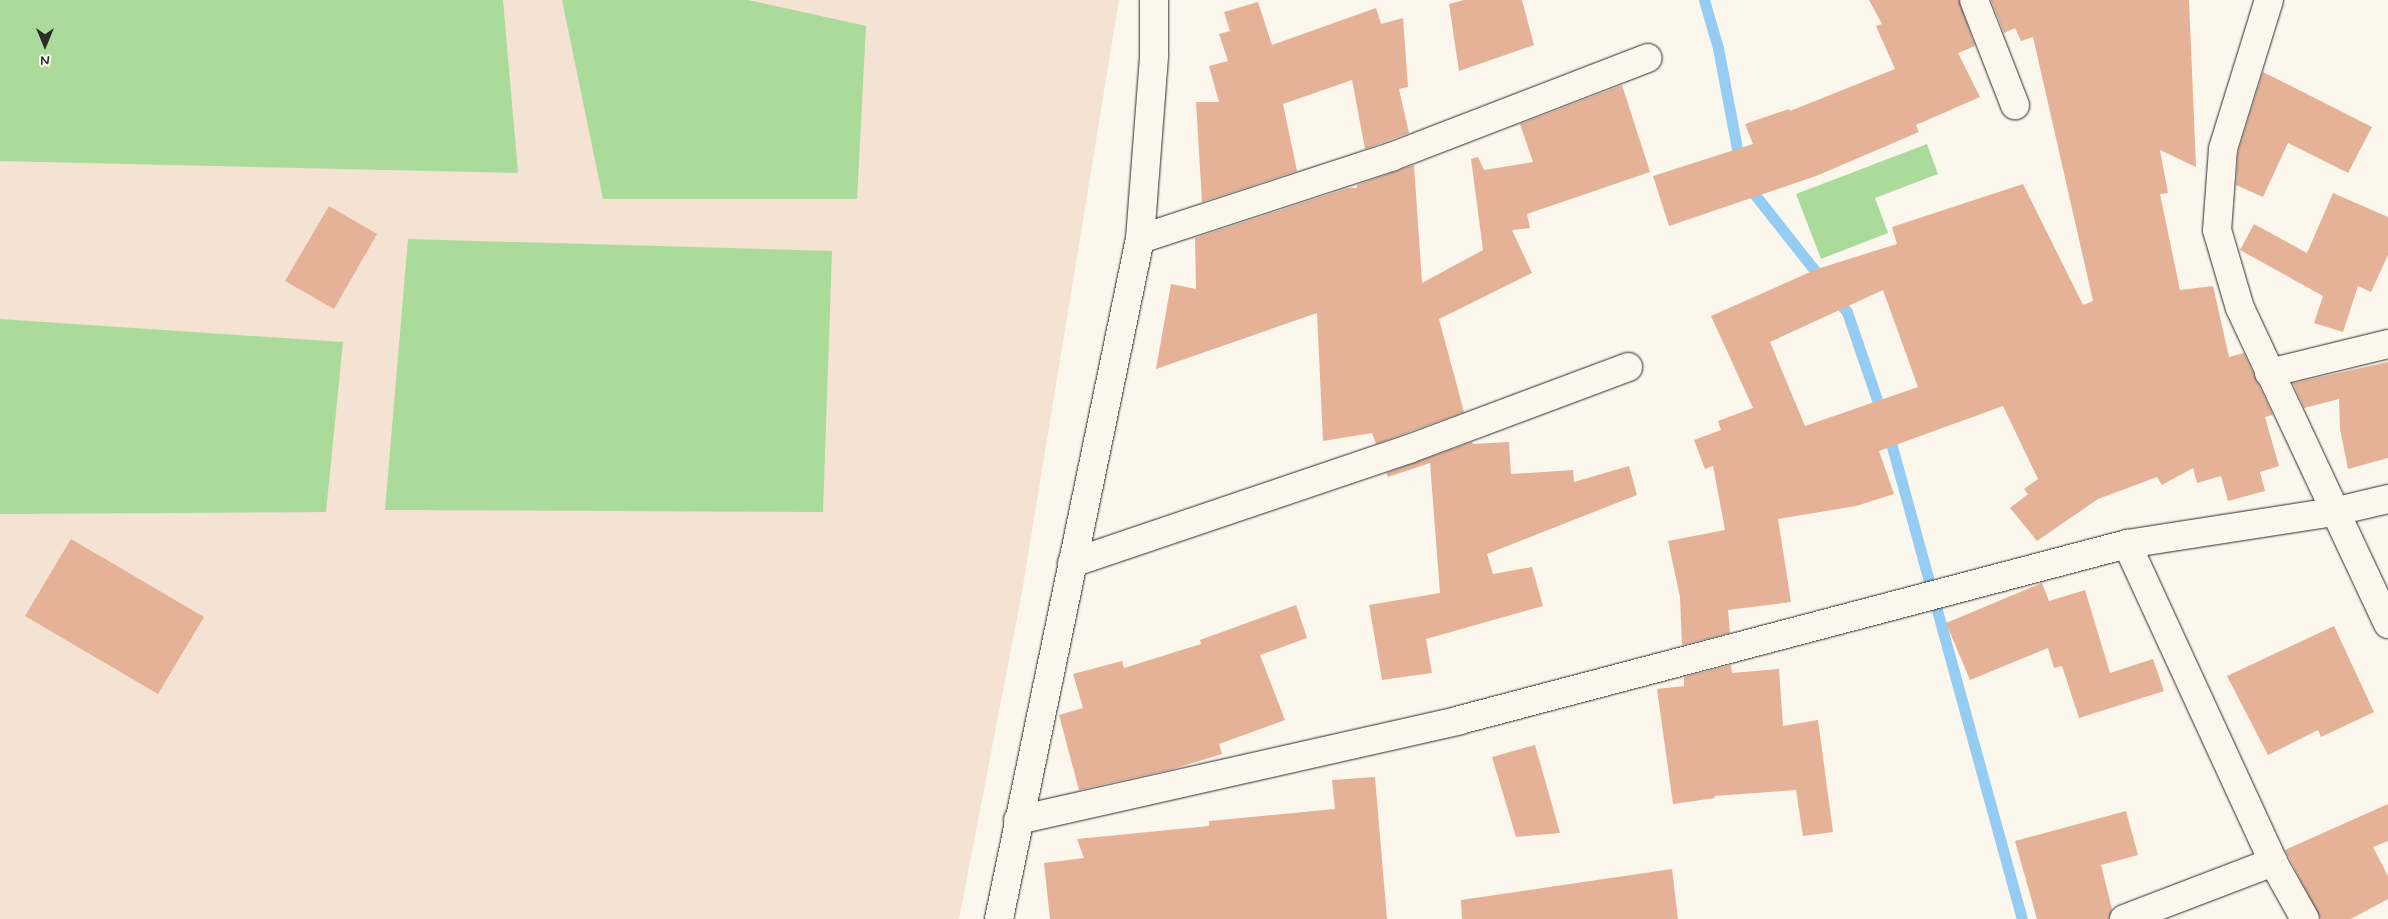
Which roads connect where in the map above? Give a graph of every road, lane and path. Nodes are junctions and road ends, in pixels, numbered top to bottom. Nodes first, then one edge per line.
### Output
1 (1154, 0) edge
2 (1974, 0) edge
3 (2269, 0) edge
4 (1648, 58) dead end
5 (2015, 105) dead end
6 (1140, 239) junction
7 (2388, 344) edge
8 (1628, 367) dead end
9 (2269, 372) junction
10 (2388, 499) edge
11 (2333, 512) junction
12 (2127, 544) junction
13 (1072, 563) junction
14 (2388, 624) edge
15 (1018, 820) junction
16 (2273, 862) junction
17 (999, 919) edge
18 (2124, 919) edge
19 (2305, 919) edge

1 - 6 street
2 - 5 street
3 - 9 street
4 - 6 street
6 - 13 street
7 - 9 street
8 - 13 street
9 - 11 street
10 - 11 street
11 - 12 street
11 - 14 street
12 - 15 street
12 - 16 street
13 - 15 street
15 - 17 street
16 - 18 street
16 - 19 street

